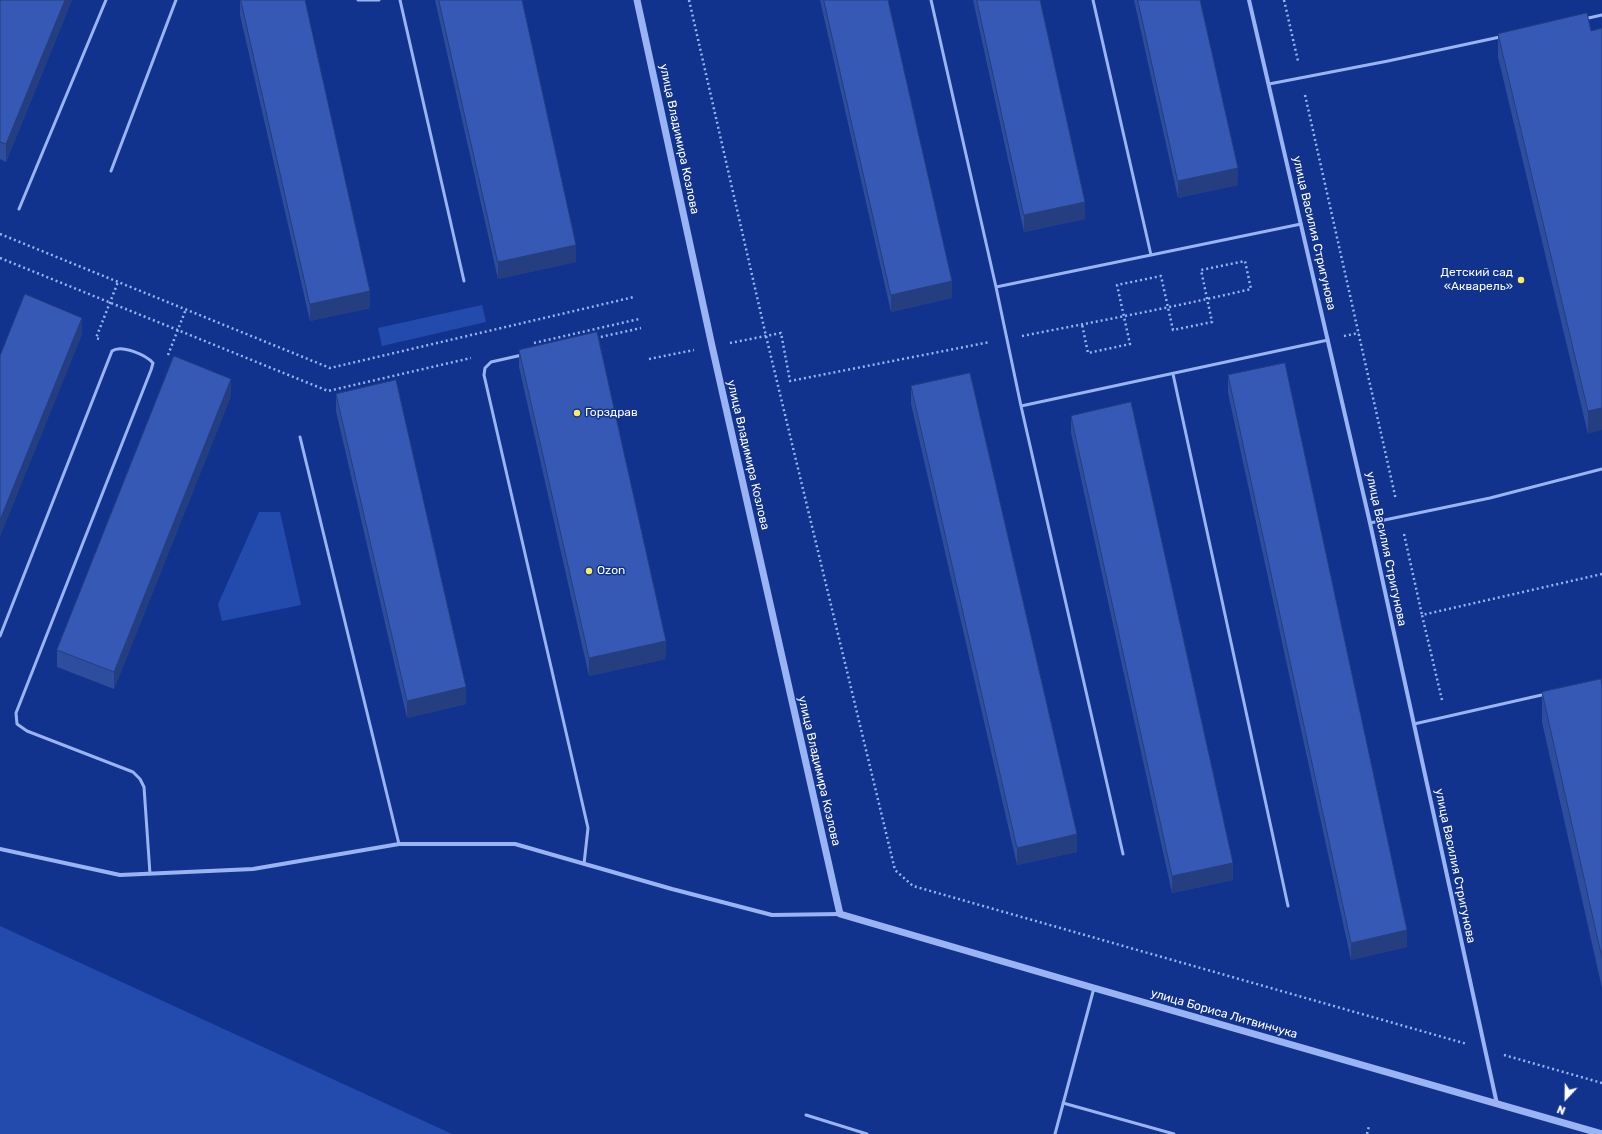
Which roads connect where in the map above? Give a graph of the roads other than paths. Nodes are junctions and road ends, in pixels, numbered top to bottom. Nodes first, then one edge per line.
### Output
1 (106, 0) edge
2 (176, 0) edge
3 (358, 0) edge
4 (379, 0) edge
5 (400, 0) edge
6 (637, 0) edge
7 (931, 0) edge
8 (1093, 0) edge
9 (1249, 0) edge
10 (1602, 15) edge
11 (1579, 20) edge
12 (1503, 36) edge
13 (1269, 84) junction
14 (111, 171) dead end
15 (19, 209) dead end
16 (1301, 224) junction
17 (1151, 255) junction
18 (464, 281) dead end
19 (996, 288) junction
20 (1328, 340) junction
21 (528, 354) edge
22 (1173, 374) junction
23 (1021, 406) junction
24 (300, 437) dead end
25 (1602, 469) edge
26 (1370, 523) junction
27 (0, 636) edge
28 (1550, 693) edge
29 (1414, 724) junction
30 (399, 844) junction
31 (0, 849) edge
32 (1123, 854) dead end
33 (584, 864) junction
34 (150, 874) junction
35 (1288, 906) dead end
36 (840, 914) junction
37 (1094, 988) junction
38 (1063, 1103) junction
39 (1498, 1104) junction
40 (806, 1115) dead end
41 (867, 1134) edge
42 (1055, 1134) edge
43 (1174, 1134) edge
44 (1602, 1134) edge

1 - 15 lane
2 - 14 lane
3 - 4 lane
5 - 18 lane
6 - 36 street, улица Владимира Козлова
7 - 19 lane
8 - 17 lane
9 - 13 street, улица Василия Стригунова
10 - 11 lane
12 - 13 lane
13 - 16 street, улица Василия Стригунова
16 - 17 lane
16 - 20 street, улица Василия Стригунова
17 - 19 lane
19 - 23 lane
20 - 22 lane
20 - 26 street, улица Василия Стригунова
21 - 33 lane
22 - 23 lane
22 - 35 lane
23 - 32 lane
24 - 30 lane
25 - 26 lane
26 - 29 street, улица Василия Стригунова
27 - 34 lane
28 - 29 lane
29 - 39 street, улица Василия Стригунова
30 - 33 street
30 - 34 street
31 - 34 street
33 - 36 street
36 - 37 street, улица Бориса Литвинчука
37 - 38 lane
37 - 39 street, улица Бориса Литвинчука
38 - 42 lane
38 - 43 lane
39 - 44 street, улица Бориса Литвинчука
40 - 41 lane

